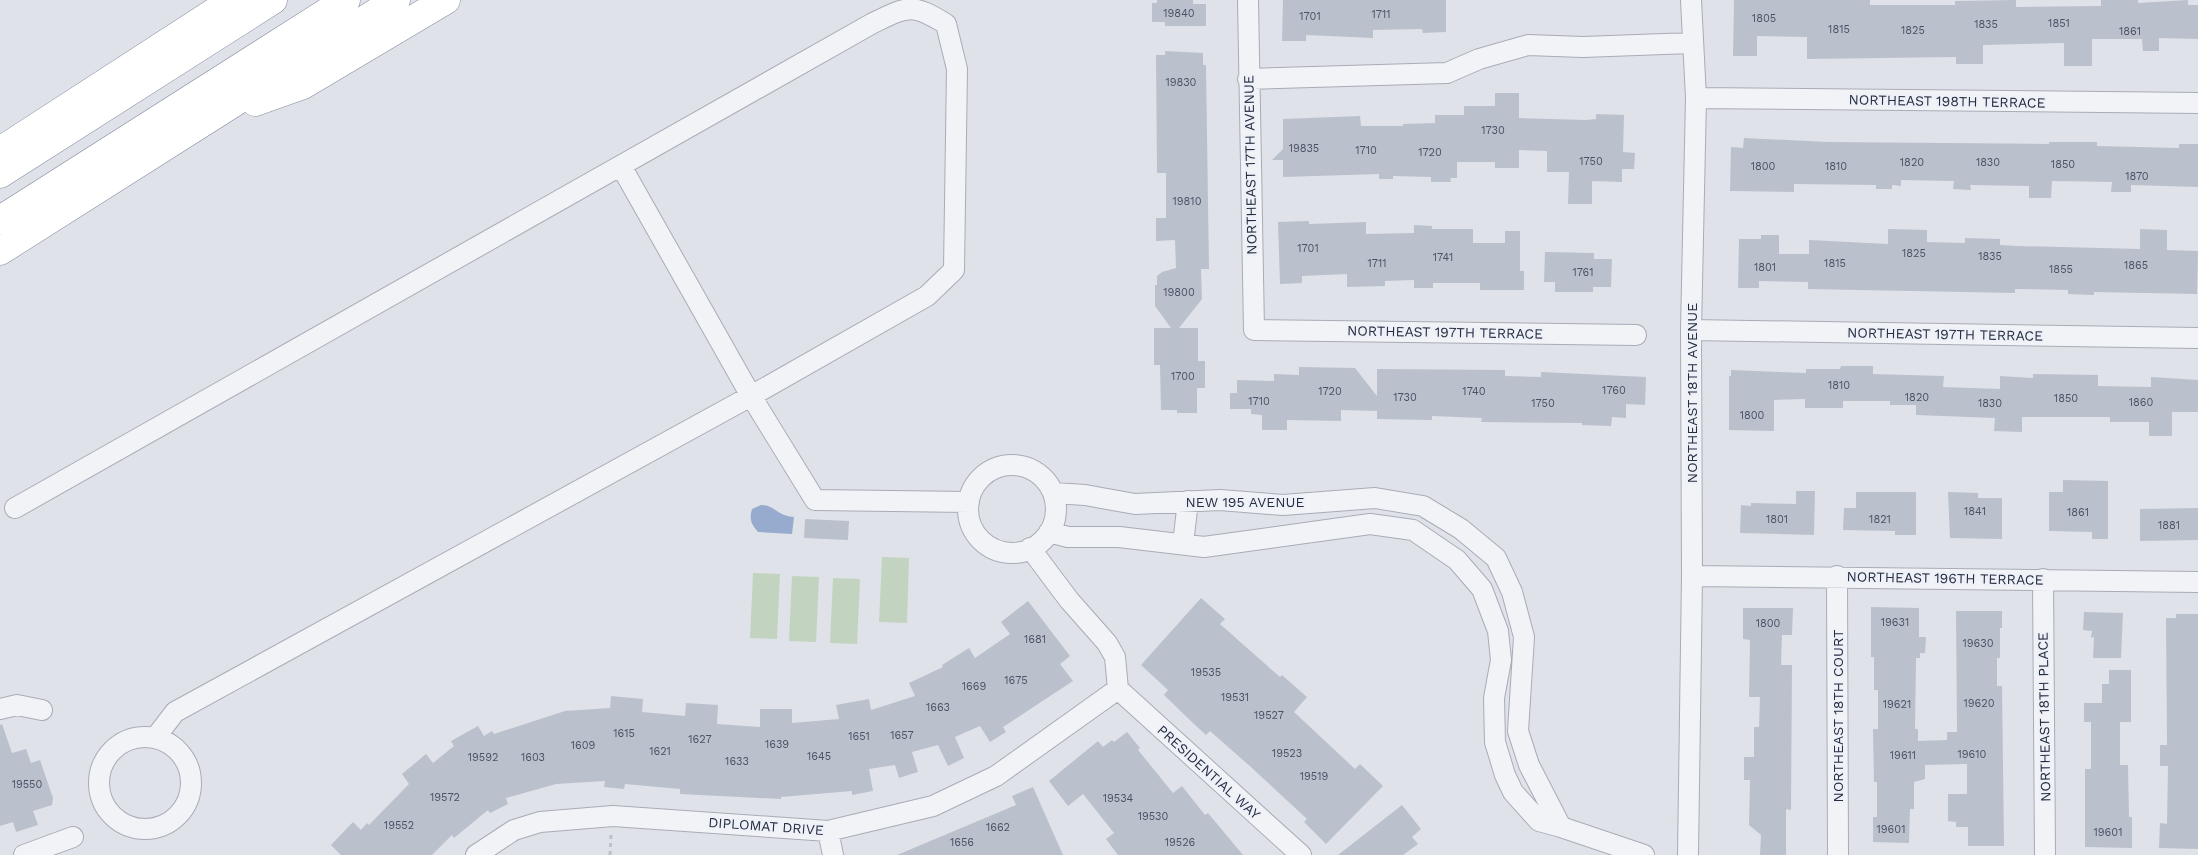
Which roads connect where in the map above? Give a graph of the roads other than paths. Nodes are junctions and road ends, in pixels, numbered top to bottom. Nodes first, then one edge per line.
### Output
1 (233, 0) edge
2 (273, 0) edge
3 (346, 0) edge
4 (396, 0) edge
5 (446, 0) edge
6 (1248, 0) edge
7 (1691, 0) edge
8 (1691, 44) junction
9 (1248, 79) junction
10 (1696, 98) junction
11 (2198, 103) edge
12 (213, 116) junction
13 (0, 151) edge
14 (621, 166) junction
15 (0, 174) edge
16 (0, 220) edge
17 (0, 251) edge
18 (1254, 330) joint
19 (1691, 330) junction
20 (1636, 335) dead end
21 (2198, 338) edge
22 (751, 396) junction
23 (1054, 494) junction
24 (1188, 501) junction
25 (969, 502) junction
26 (15, 508) dead end
27 (1049, 532) junction
28 (1183, 544) junction
29 (1030, 548) junction
30 (1692, 576) junction
31 (1837, 576) junction
32 (2043, 579) junction
33 (2198, 582) edge
34 (1118, 689) junction
35 (0, 709) edge
36 (42, 710) dead end
37 (155, 738) junction
38 (1690, 787) junction
39 (1561, 827) junction
40 (828, 831) junction
41 (73, 837) dead end
42 (24, 855) edge
43 (476, 855) edge
44 (833, 855) edge
45 (1301, 855) edge
46 (1644, 855) edge
47 (1688, 855) edge
48 (1694, 855) edge
49 (1838, 855) edge
50 (2045, 855) edge

1 - 13 highway
2 - 15 highway
3 - 16 highway
4 - 12 highway
5 - 12 highway
6 - 9 street, NORTHEAST 17TH AVENUE
7 - 8 street, NORTHEAST 18TH AVENUE
8 - 9 street
8 - 10 street, NORTHEAST 18TH AVENUE
9 - 18 street, NORTHEAST 17TH AVENUE
10 - 11 street, NORTHEAST 198TH TERRACE
10 - 19 street, NORTHEAST 18TH AVENUE
12 - 17 highway
14 - 22 street
14 - 22 street
14 - 26 street
18 - 20 street, NORTHEAST 197TH TERRACE
19 - 21 street, NORTHEAST 197TH TERRACE
19 - 30 street, NORTHEAST 18TH AVENUE
22 - 25 street
22 - 37 street
23 - 24 street, NEW 195 AVENUE
23 - 25 street
23 - 27 street
24 - 28 street
24 - 39 street, NEW 195 AVENUE
25 - 29 street
27 - 28 street
27 - 29 street
28 - 39 street
29 - 34 street
30 - 31 street, NORTHEAST 196TH TERRACE
30 - 38 street, NORTHEAST 18TH AVENUE
31 - 32 street, NORTHEAST 196TH TERRACE
31 - 49 street, NORTHEAST 18TH COURT
32 - 33 street, NORTHEAST 196TH TERRACE
32 - 50 street, NORTHEAST 18TH PLACE
34 - 40 street, DIPLOMAT DRIVE
34 - 45 street, PRESIDENTIAL WAY
35 - 36 street
37 - 37 street
38 - 47 street, NORTHEAST 18TH AVENUE
38 - 48 street, NORTHEAST 18TH AVENUE
39 - 46 street
40 - 43 street, DIPLOMAT DRIVE
40 - 44 street
41 - 42 street

